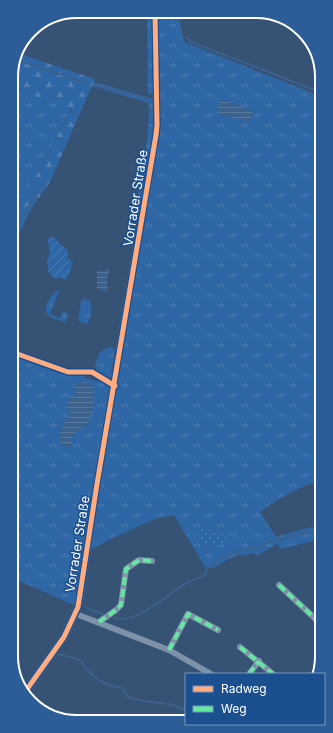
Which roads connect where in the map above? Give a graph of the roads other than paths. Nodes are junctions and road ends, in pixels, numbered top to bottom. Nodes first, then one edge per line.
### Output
1 (155, 18) edge
2 (18, 354) edge
3 (115, 386) junction
4 (152, 561) dead end
5 (279, 585) dead end
6 (76, 614) junction
7 (315, 618) edge
8 (99, 622) junction
9 (218, 630) dead end
10 (240, 647) dead end
11 (169, 650) junction
12 (259, 662) junction
13 (209, 673) edge
14 (250, 673) edge
15 (272, 673) edge
16 (28, 688) edge

1 - 3 street, Vorrader Straße
2 - 3 street
3 - 6 street, Vorrader Straße
4 - 8 street
5 - 7 street
6 - 8 street
6 - 16 street, Vorrader Straße
8 - 11 street
9 - 11 street
10 - 12 street
11 - 13 street
12 - 14 street
12 - 15 street

